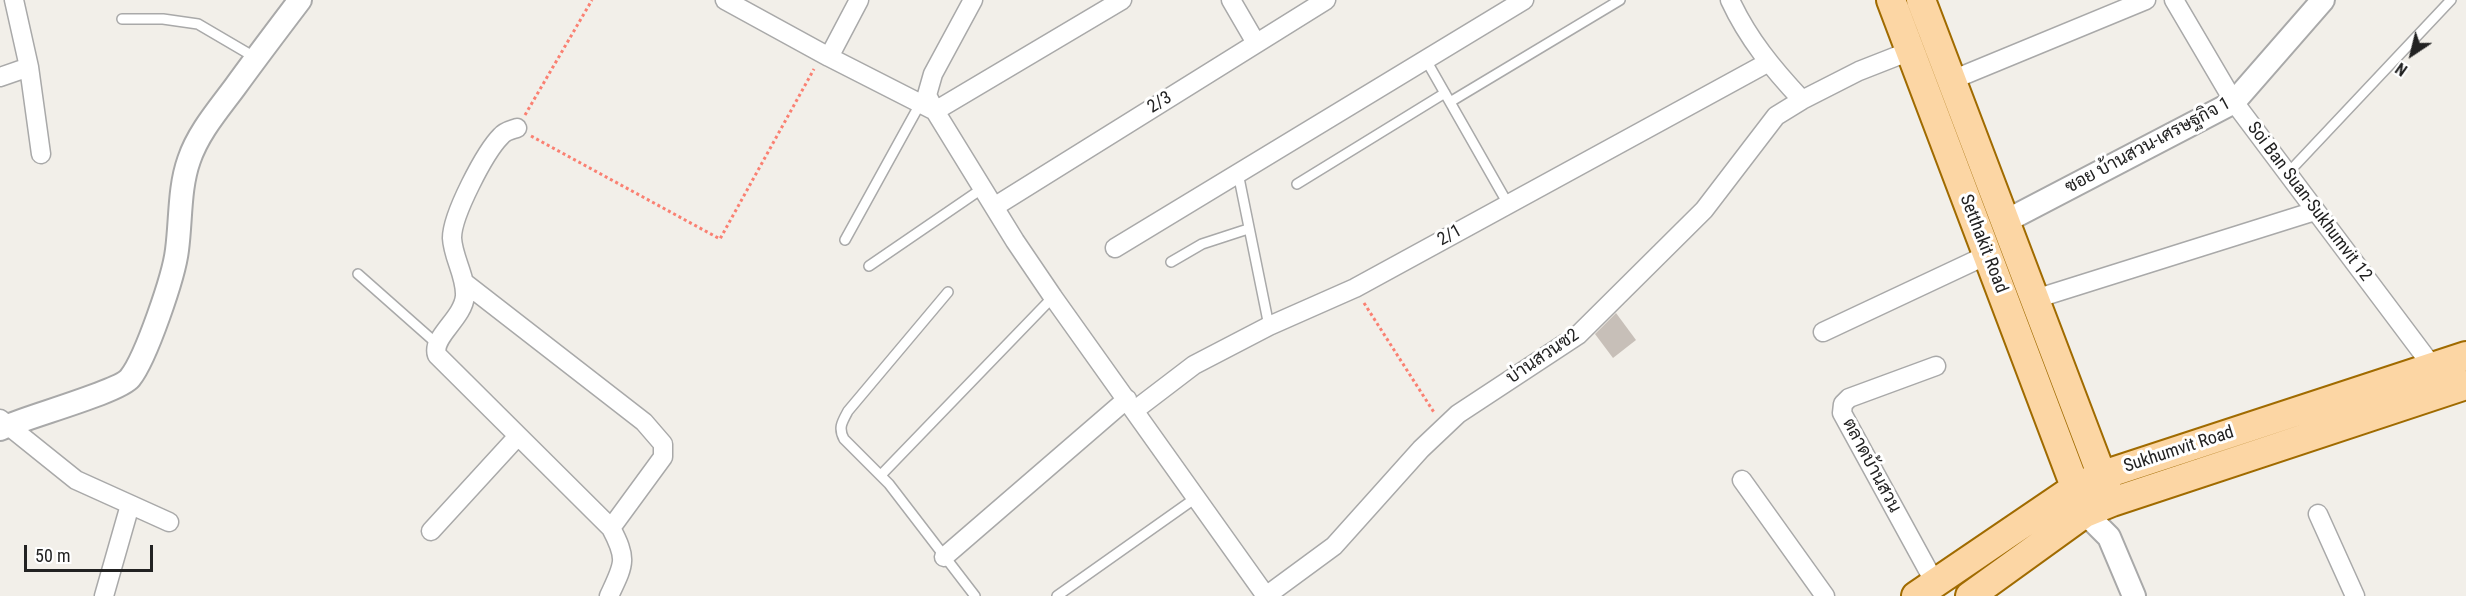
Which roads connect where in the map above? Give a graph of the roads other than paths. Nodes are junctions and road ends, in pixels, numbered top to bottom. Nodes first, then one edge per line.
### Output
1 (14, 0) edge
2 (300, 0) edge
3 (725, 0) edge
4 (973, 0) edge
5 (1122, 0) edge
6 (1232, 0) edge
7 (1326, 0) edge
8 (1524, 0) edge
9 (1620, 0) edge
10 (1730, 0) edge
11 (1891, 0) edge
12 (2146, 0) edge
13 (2174, 0) edge
14 (2323, 0) edge
15 (2451, 0) edge
16 (855, 1) edge
17 (1928, 5) edge
18 (122, 19) dead end
19 (1256, 42) junction
20 (1910, 51) junction
21 (826, 56) junction
22 (256, 58) junction
23 (1426, 60) junction
24 (1767, 63) junction
25 (29, 68) junction
26 (0, 77) edge
27 (1952, 80) junction
28 (1445, 93) junction
29 (1802, 100) junction
30 (1450, 102) junction
31 (2234, 102) junction
32 (928, 108) junction
33 (517, 128) road end
34 (41, 154) dead end
35 (1238, 173) junction
36 (2287, 174) junction
37 (1297, 184) dead end
38 (983, 189) junction
39 (1508, 204) junction
40 (994, 207) junction
41 (2315, 211) junction
42 (2006, 221) junction
43 (1248, 229) junction
44 (845, 240) dead end
45 (1114, 248) dead end
46 (1987, 255) junction
47 (1171, 262) dead end
48 (869, 266) dead end
49 (358, 274) dead end
50 (465, 283) junction
51 (948, 292) dead end
52 (1053, 297) junction
53 (2035, 299) junction
54 (1269, 326) junction
55 (1823, 332) dead end
56 (436, 343) junction
57 (2466, 356) edge
58 (1936, 366) dead end
59 (2433, 367) junction
60 (2466, 385) edge
61 (1131, 405) junction
62 (2, 425) edge
63 (518, 435) junction
64 (881, 475) junction
65 (2103, 475) junction
66 (1742, 480) dead end
67 (1197, 497) junction
68 (2080, 501) junction
69 (2112, 502) junction
70 (130, 505) junction
71 (2318, 514) dead end
72 (169, 522) dead end
73 (611, 528) junction
74 (431, 531) dead end
75 (2109, 537) junction
76 (944, 556) junction
77 (1926, 590) edge
78 (104, 596) edge
79 (609, 596) edge
80 (975, 596) edge
81 (1057, 596) edge
82 (1266, 596) edge
83 (1825, 596) edge
84 (1970, 596) edge
85 (2134, 596) edge
86 (2355, 596) edge

1 - 25 street
2 - 22 street
3 - 21 street
4 - 32 street
5 - 32 street
6 - 19 street
7 - 19 street, 2/3
8 - 23 street
9 - 30 lane
10 - 24 street
11 - 20 main road, Setthakit Road
12 - 27 street
13 - 31 street, Soi Ban Suan-Sukhumvit 12
14 - 31 street, ซอย บ้านสวน-เศรษฐกิจ 1
15 - 36 lane
16 - 21 street
17 - 27 main road, Setthakit Road
18 - 22 lane
19 - 40 street, 2/3
20 - 29 street, บ่านสวนซ2
20 - 46 main road, Setthakit Road
21 - 32 street
22 - 62 street
23 - 28 lane
23 - 35 street
24 - 29 street
24 - 39 street, 2/1
25 - 26 street
25 - 34 street
27 - 42 main road, Setthakit Road
28 - 30 lane
28 - 37 lane
29 - 82 street, บ่านสวนซ2
30 - 39 lane
31 - 36 street, Soi Ban Suan-Sukhumvit 12
31 - 42 street, ซอย บ้านสวน-เศรษฐกิจ 1
32 - 38 street
32 - 44 lane
33 - 50 street
35 - 43 lane
35 - 45 street
36 - 41 street, Soi Ban Suan-Sukhumvit 12
38 - 40 street
38 - 48 lane
39 - 54 street, 2/1
40 - 52 street
41 - 53 street
41 - 59 street, Soi Ban Suan-Sukhumvit 12
42 - 53 main road, Setthakit Road
43 - 47 lane
43 - 54 lane
46 - 55 street
46 - 68 main road, Setthakit Road
49 - 56 lane
50 - 56 street
50 - 73 street
51 - 64 lane
52 - 61 street
52 - 64 lane
53 - 65 main road, Setthakit Road
54 - 61 street, 2/1
56 - 63 street
57 - 59 main road, Sukhumvit Road
58 - 77 street, ตลาดบ้านสวน
59 - 65 main road, Sukhumvit Road
60 - 69 main road, Sukhumvit Road
61 - 67 street
61 - 76 street, 2/1
62 - 70 street
63 - 73 street
63 - 74 street
64 - 76 lane
65 - 68 main road, Sukhumvit Road
65 - 69 main road, Setthakit Road
66 - 83 street
67 - 81 lane
67 - 82 street
68 - 69 main road, Sukhumvit Road
68 - 75 street
68 - 77 main road, Sukhumvit Road
68 - 84 main road, Sukhumvit Road
69 - 75 street
70 - 72 street
70 - 78 street
71 - 86 street
73 - 79 street
75 - 85 street
76 - 80 lane

